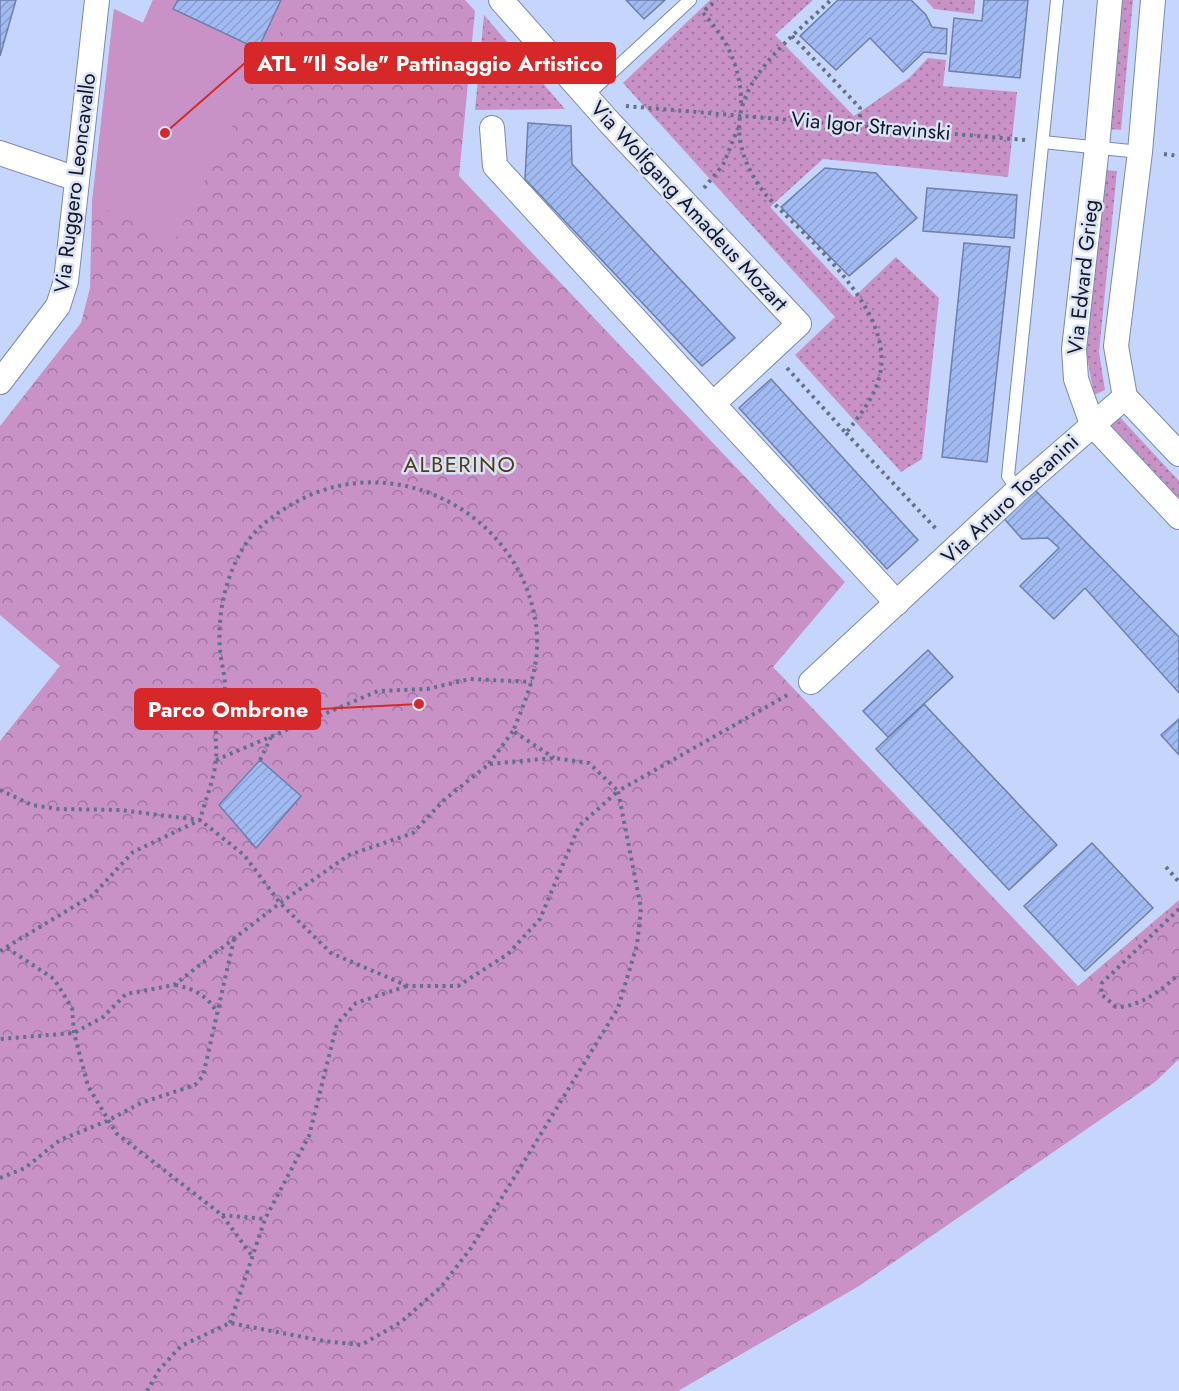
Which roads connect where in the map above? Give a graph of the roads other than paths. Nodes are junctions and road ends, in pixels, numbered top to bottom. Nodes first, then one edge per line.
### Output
1 (97, 0) edge
2 (501, 0) edge
3 (1057, 0) edge
4 (1110, 0) edge
5 (1153, 0) edge
6 (689, 1) edge
7 (586, 96) junction
8 (492, 128) dead end
9 (1043, 142) junction
10 (1097, 147) junction
11 (1140, 152) junction
12 (0, 153) edge
13 (77, 178) junction
14 (0, 382) edge
15 (1125, 397) junction
16 (713, 404) junction
17 (1092, 424) junction
18 (1179, 454) edge
19 (1018, 490) junction
20 (1179, 517) edge
21 (897, 603) junction
22 (811, 682) road end

1 - 13 street, Via Ruggero Leoncavallo
2 - 7 street, Via Wolfgang Amadeus Mozart
3 - 9 lane
4 - 10 street, Via Edvard Grieg
5 - 11 street, Via Edvard Grieg
6 - 7 lane
7 - 16 street, Via Wolfgang Amadeus Mozart
8 - 16 street
9 - 10 lane
9 - 19 lane
10 - 11 lane
10 - 17 street, Via Edvard Grieg
11 - 15 street, Via Edvard Grieg
12 - 13 street
13 - 14 street, Via Ruggero Leoncavallo
15 - 17 street, Via Arturo Toscanini
15 - 18 street
16 - 21 street
17 - 19 street, Via Arturo Toscanini
17 - 20 street, Via Edvard Grieg
19 - 21 street, Via Arturo Toscanini
21 - 22 street, Via Arturo Toscanini

